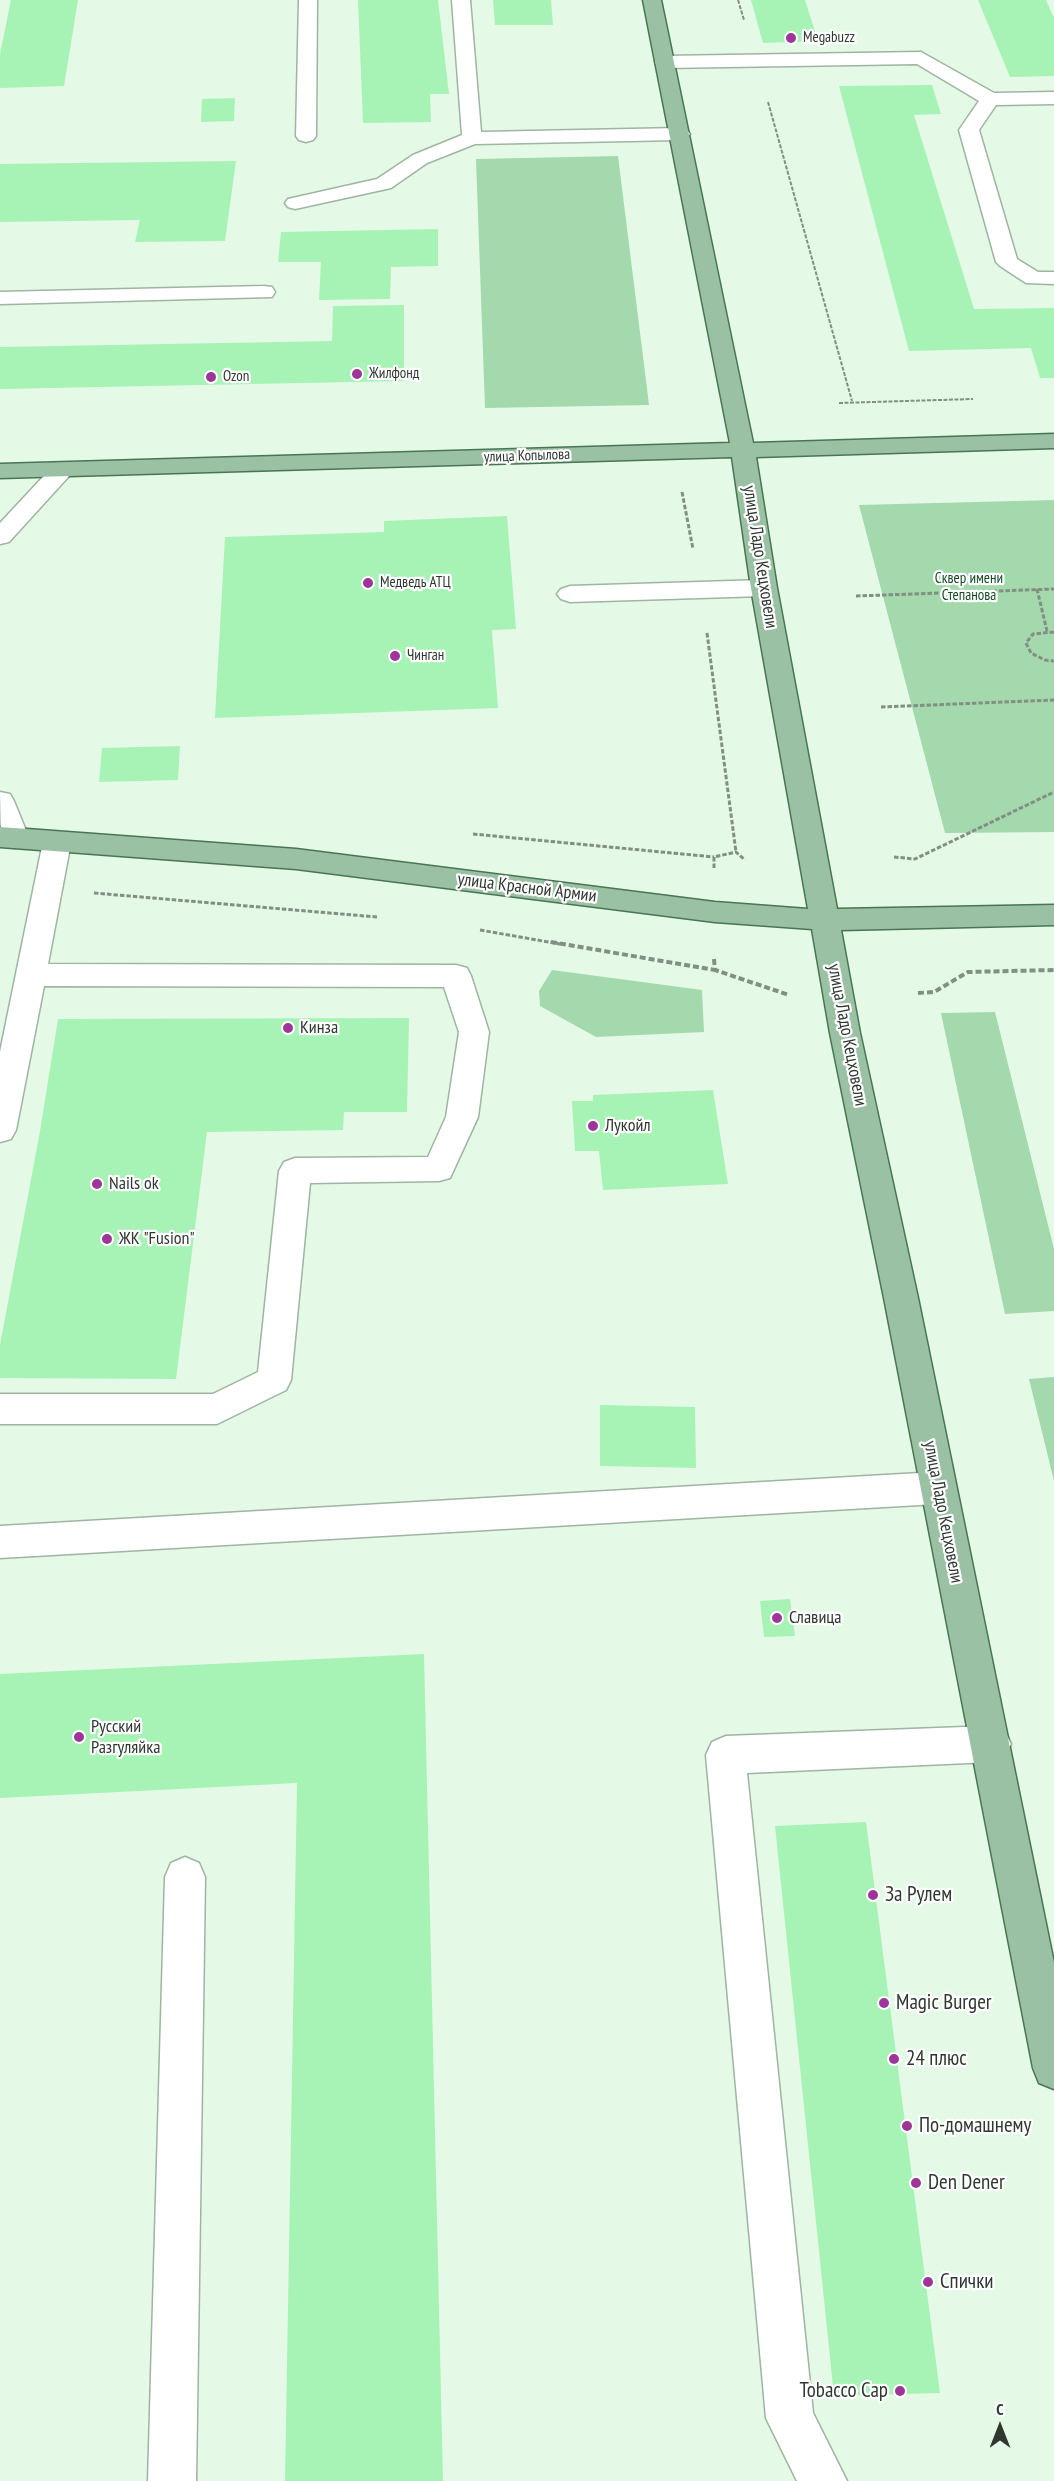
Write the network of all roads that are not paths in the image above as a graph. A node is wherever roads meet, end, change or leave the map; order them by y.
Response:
1 (309, 0) edge
2 (461, 0) edge
3 (652, 0) edge
4 (664, 62) junction
5 (1054, 98) edge
6 (990, 99) junction
7 (680, 134) junction
8 (306, 136) dead end
9 (472, 138) junction
10 (295, 204) dead end
11 (1054, 278) edge
12 (264, 292) dead end
13 (0, 298) edge
14 (1054, 441) edge
15 (743, 450) junction
16 (62, 470) junction
17 (0, 471) edge
18 (0, 537) edge
19 (764, 588) junction
20 (570, 594) dead end
21 (0, 801) edge
22 (8, 838) edge
23 (57, 842) junction
24 (1054, 915) edge
25 (824, 920) junction
26 (32, 975) junction
27 (0, 1130) edge
28 (0, 1409) edge
29 (938, 1488) junction
30 (0, 1542) edge
31 (991, 1744) junction
32 (185, 1878) dead end
33 (1054, 2068) edge
34 (172, 2481) edge
35 (823, 2481) edge

1 - 8 lane
2 - 9 lane
3 - 4 main road, улица Ладо Кецховели
4 - 6 lane
4 - 7 main road, улица Ладо Кецховели
5 - 6 lane
6 - 11 lane
7 - 9 lane
7 - 15 main road, улица Ладо Кецховели
9 - 10 lane
12 - 13 lane
14 - 15 main road, улица Копылова
15 - 16 main road, улица Копылова
15 - 19 main road, улица Ладо Кецховели
16 - 17 main road, улица Копылова
16 - 18 lane
19 - 20 lane
19 - 25 main road, улица Ладо Кецховели
21 - 22 lane
22 - 23 main road, улица Красной Армии
23 - 25 main road, улица Красной Армии
23 - 26 lane
24 - 25 main road, улица Красной Армии
25 - 29 main road, улица Ладо Кецховели
26 - 27 lane
26 - 28 lane
29 - 30 lane
29 - 31 main road, улица Ладо Кецховели
31 - 33 main road, улица Ладо Кецховели
31 - 35 lane
32 - 34 lane

